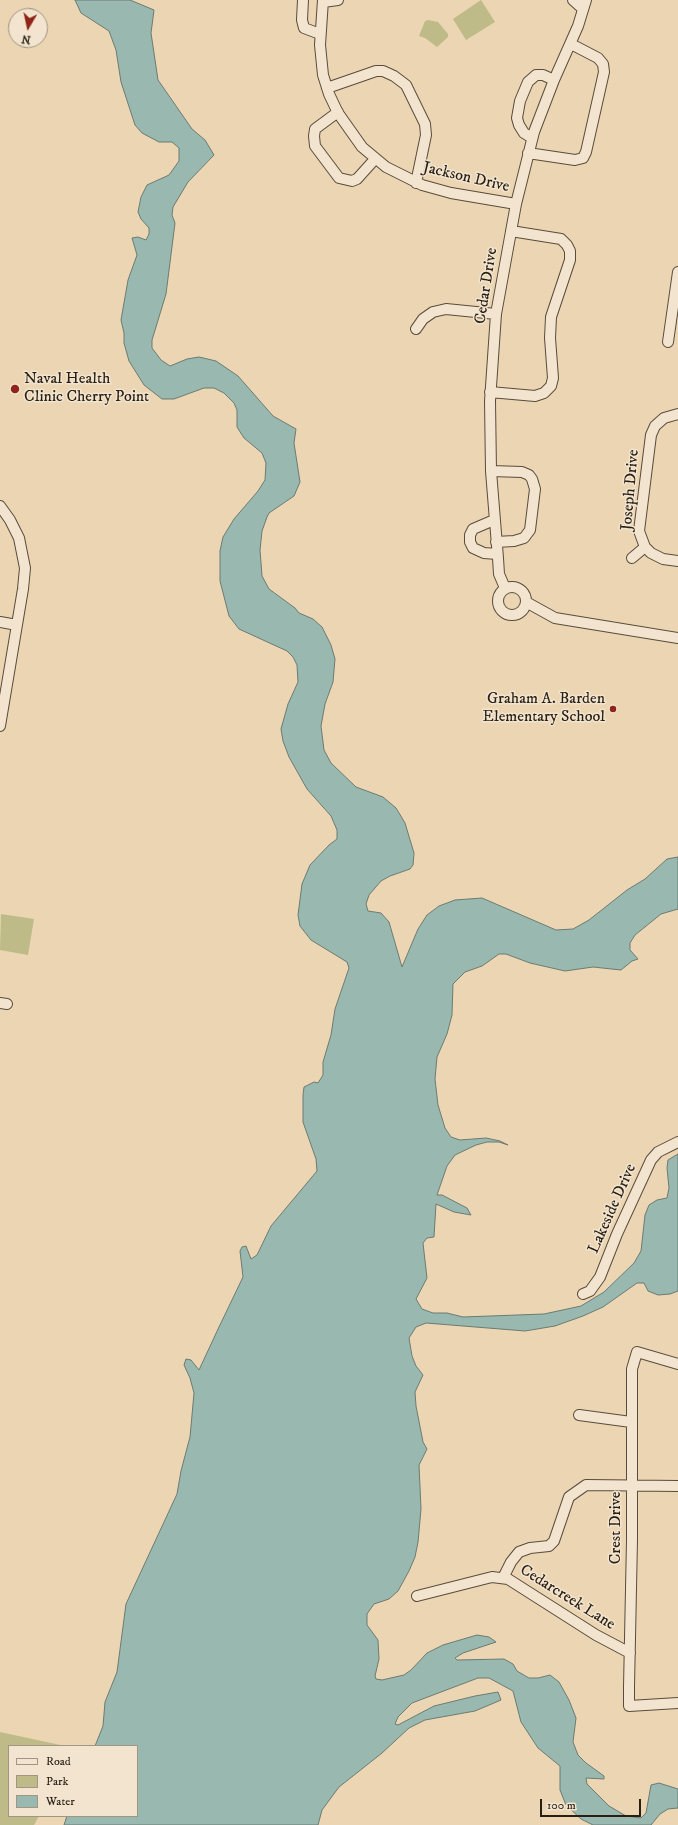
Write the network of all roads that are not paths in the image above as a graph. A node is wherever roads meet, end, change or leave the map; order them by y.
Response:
1 (303, 0) edge
2 (338, 0) edge
3 (573, 0) edge
4 (323, 1) edge
5 (584, 5) edge
6 (320, 34) junction
7 (571, 44) junction
8 (554, 80) junction
9 (327, 88) junction
10 (338, 112) junction
11 (532, 138) junction
12 (528, 153) junction
13 (375, 159) junction
14 (416, 183) junction
15 (516, 204) junction
16 (511, 231) junction
17 (678, 272) edge
18 (496, 314) junction
19 (416, 329) dead end
20 (668, 342) dead end
21 (490, 392) junction
22 (678, 414) edge
23 (491, 471) junction
24 (0, 506) edge
25 (494, 520) junction
26 (496, 542) junction
27 (645, 548) junction
28 (497, 554) junction
29 (632, 558) dead end
30 (678, 561) edge
31 (505, 588) junction
32 (526, 602) junction
33 (0, 622) edge
34 (16, 625) junction
35 (678, 638) edge
36 (0, 726) edge
37 (678, 1142) edge
38 (583, 1294) dead end
39 (678, 1364) edge
40 (579, 1415) dead end
41 (631, 1422) junction
42 (632, 1486) junction
43 (678, 1486) edge
44 (503, 1578) junction
45 (417, 1596) dead end
46 (630, 1653) junction
47 (678, 1703) edge

1 - 6 street
2 - 4 street
3 - 5 street
4 - 6 street, Jackson Drive
5 - 7 street, Cedar Drive
6 - 9 street, Jackson Drive
7 - 8 street, Cedar Drive
7 - 12 street
8 - 11 street, Cedar Drive
8 - 11 street
9 - 10 street, Jackson Drive
9 - 14 street
10 - 13 street, Jackson Drive
10 - 13 street
11 - 12 street, Cedar Drive
12 - 15 street, Cedar Drive
13 - 14 street, Jackson Drive
14 - 15 street, Jackson Drive
15 - 16 street, Cedar Drive
16 - 18 street, Cedar Drive
16 - 21 street
17 - 20 street
18 - 19 street
18 - 21 street, Cedar Drive
21 - 23 street, Cedar Drive
22 - 27 street, Joseph Drive
23 - 25 street, Cedar Drive
23 - 26 street
24 - 34 street
25 - 26 street, Cedar Drive
25 - 28 street
26 - 28 street, Cedar Drive
27 - 29 street
27 - 30 street, Joseph Drive
28 - 31 street, Cedar Drive
31 - 32 street
31 - 32 street
32 - 35 street
33 - 34 street
34 - 36 street
37 - 38 street, Lakeside Drive
39 - 41 street, Crest Drive
40 - 41 street
41 - 42 street, Crest Drive
42 - 43 street
42 - 44 street
42 - 46 street, Crest Drive
44 - 45 street, Cedarcreek Lane
44 - 46 street, Cedarcreek Lane
46 - 47 street, Crest Drive

